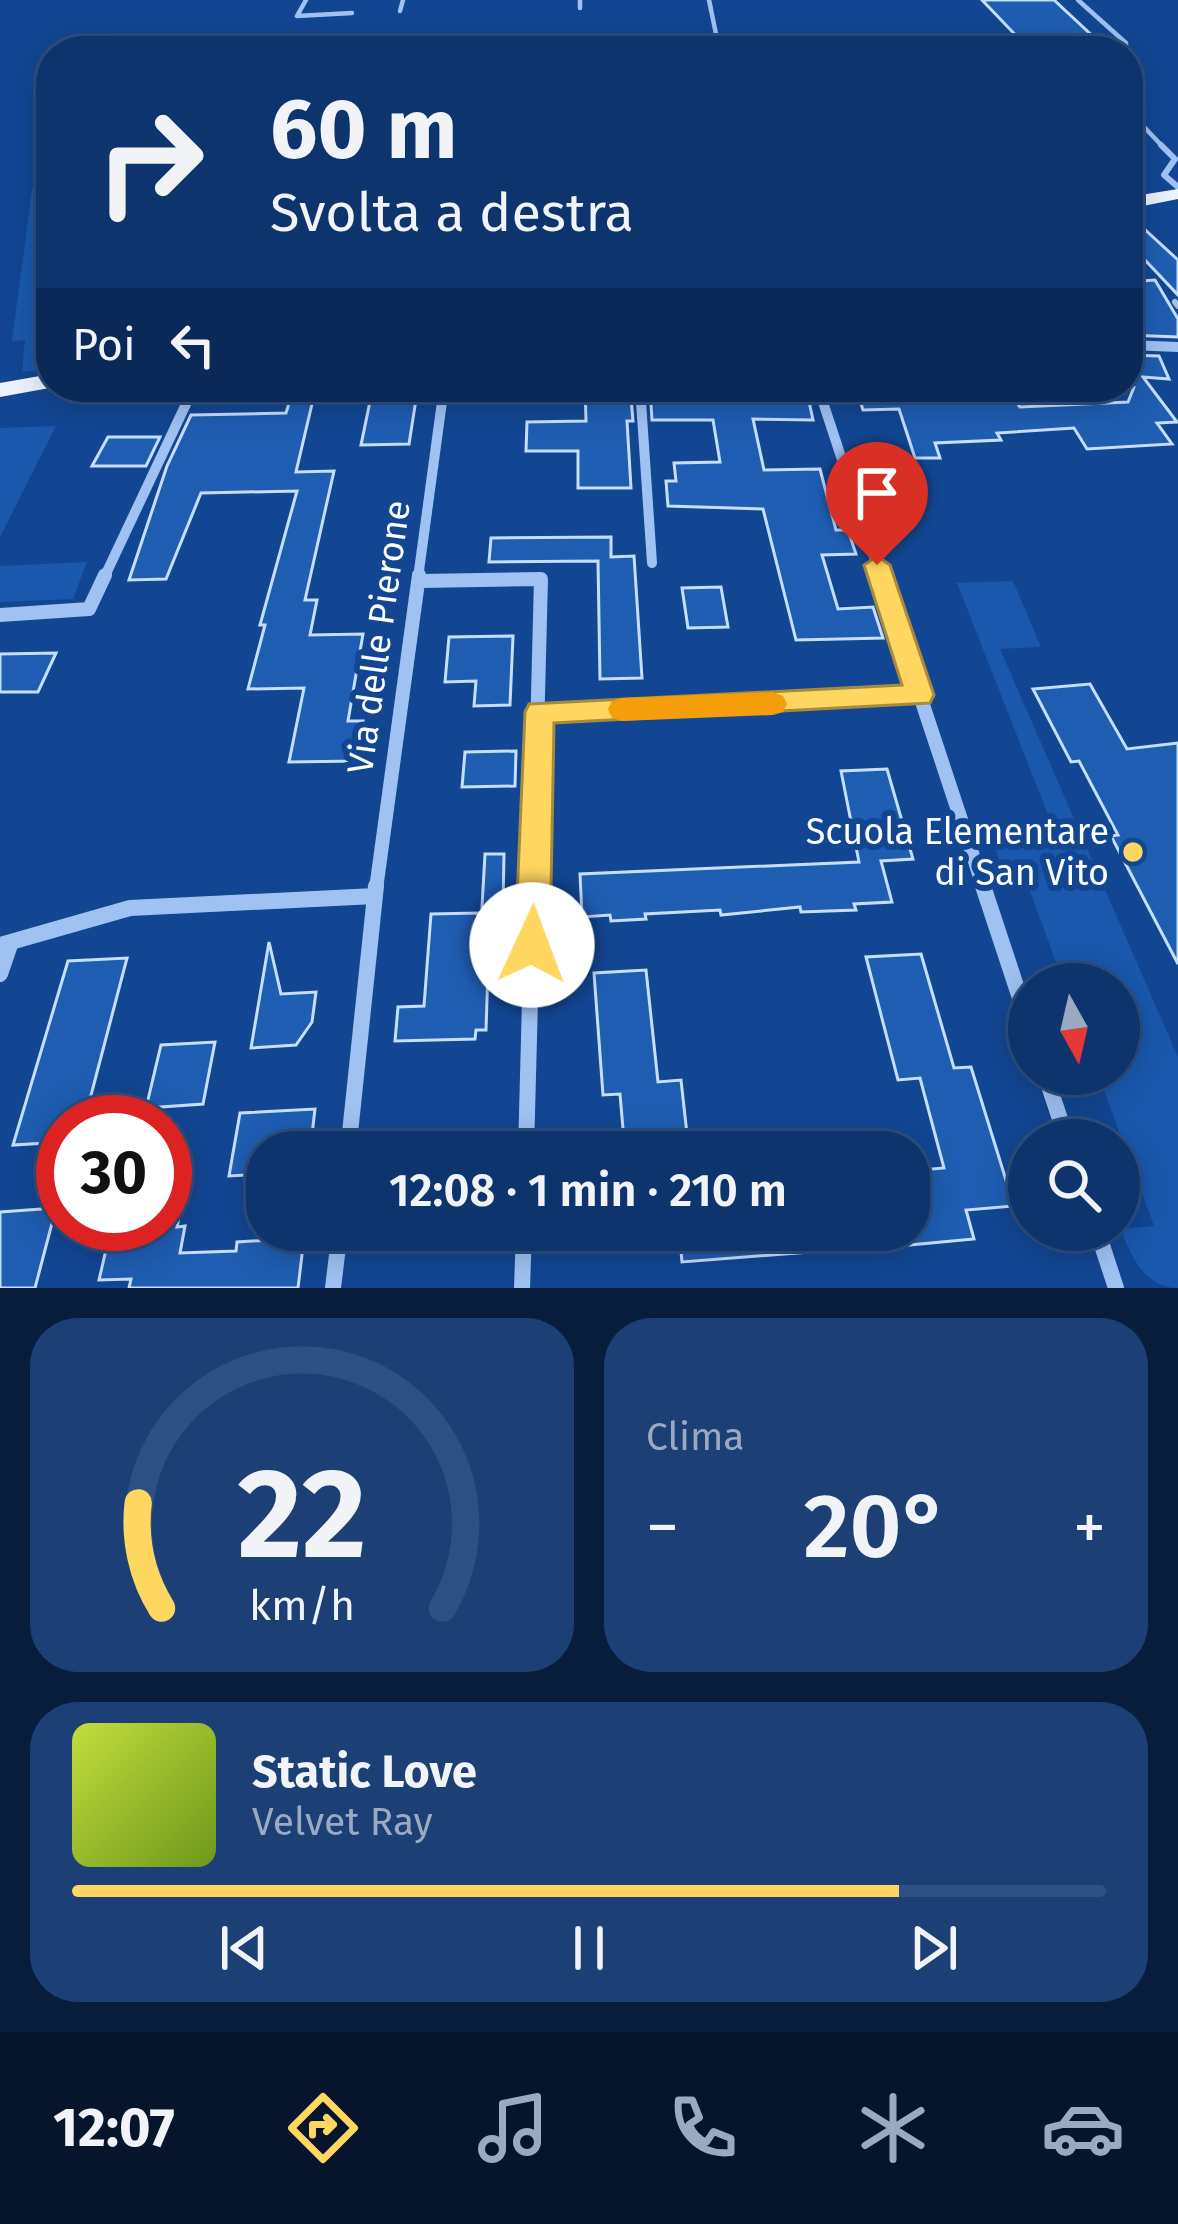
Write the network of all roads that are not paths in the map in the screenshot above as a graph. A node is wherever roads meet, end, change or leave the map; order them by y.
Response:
1 (306, 0) edge
2 (403, 0) edge
3 (709, 0) edge
4 (1078, 0) edge
5 (400, 10) dead end
6 (352, 13) dead end
7 (716, 34) dead end
8 (1118, 36) edge
9 (1143, 125) edge
10 (1177, 160) edge
11 (1178, 191) edge
12 (1143, 199) edge
13 (1143, 345) edge
14 (1178, 347) edge
15 (36, 384) edge
16 (0, 390) edge
17 (187, 402) edge
18 (442, 402) edge
19 (641, 402) edge
20 (823, 402) edge
21 (652, 563) dead end
22 (421, 581) junction
23 (0, 615) edge
24 (920, 695) junction
25 (539, 712) junction
26 (375, 896) junction
27 (6, 944) edge
28 (1009, 963) edge
29 (0, 974) edge
30 (350, 1131) edge
31 (527, 1131) edge
32 (337, 1251) edge
33 (523, 1251) edge
34 (1104, 1251) edge
35 (333, 1288) edge
36 (522, 1288) edge
37 (1116, 1288) edge

1 - 6 lane
2 - 5 lane
3 - 7 lane
4 - 8 lane
9 - 10 lane
10 - 11 lane
11 - 12 main road
13 - 14 street
15 - 16 main road
17 - 23 street
18 - 22 street, Via delle Pierone
19 - 21 street
20 - 24 street
22 - 25 street
22 - 26 street, Via delle Pierone
24 - 25 street
24 - 28 street
25 - 31 street
26 - 27 street
26 - 30 street, Via delle Pierone
27 - 29 street
32 - 35 street
33 - 36 street
34 - 37 street

